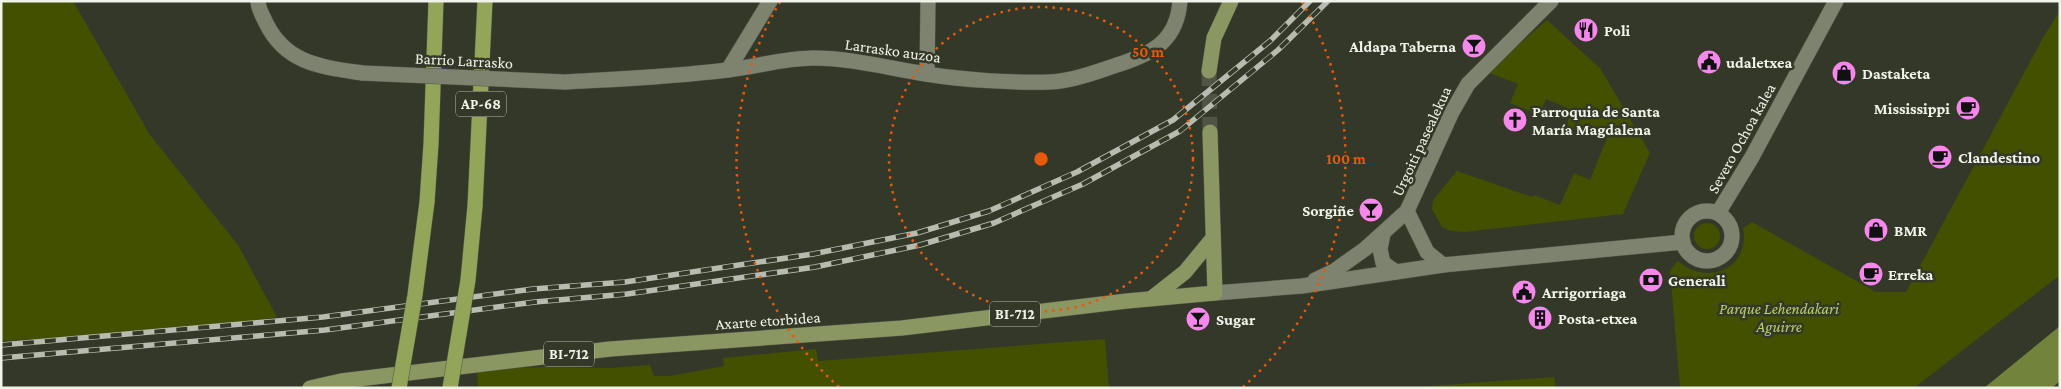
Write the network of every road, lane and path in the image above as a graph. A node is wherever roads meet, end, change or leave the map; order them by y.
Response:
1 (258, 1) edge
2 (436, 1) edge
3 (486, 1) edge
4 (770, 1) edge
5 (928, 1) edge
6 (1180, 1) edge
7 (1231, 1) edge
8 (1551, 1) edge
9 (1836, 1) edge
10 (728, 70) junction
11 (1209, 71) tunnel mouth
12 (927, 74) junction
13 (565, 82) joint
14 (1210, 132) tunnel mouth
15 (1407, 211) junction
16 (1718, 213) junction
17 (1383, 234) junction
18 (1212, 238) junction
19 (1683, 242) junction
20 (1443, 265) junction
21 (1396, 272) junction
22 (1302, 286) junction
23 (1215, 293) junction
24 (1151, 298) junction
25 (318, 386) edge
26 (399, 388) edge
27 (450, 388) edge

1 - 13 street, Barrio Larrasko, bridge
2 - 26 highway, AP-68, bridge
3 - 27 highway, AP-68, bridge
4 - 10 street
5 - 12 street
6 - 12 street, Larrasko auzoa
7 - 11 main road
8 - 15 street, Urgoiti pasealekua
9 - 16 street, Severo Ochoa kalea
10 - 12 street, Larrasko auzoa
10 - 13 street, Larrasko auzoa
14 - 18 main road
15 - 17 street
15 - 20 street
16 - 19 street
16 - 19 street
17 - 21 street
17 - 22 street
18 - 23 main road
18 - 24 main road
19 - 20 street
20 - 21 street
21 - 22 street
22 - 23 street
23 - 24 main road, Axarte etorbidea / BI-712
24 - 25 main road, Axarte etorbidea / BI-712

